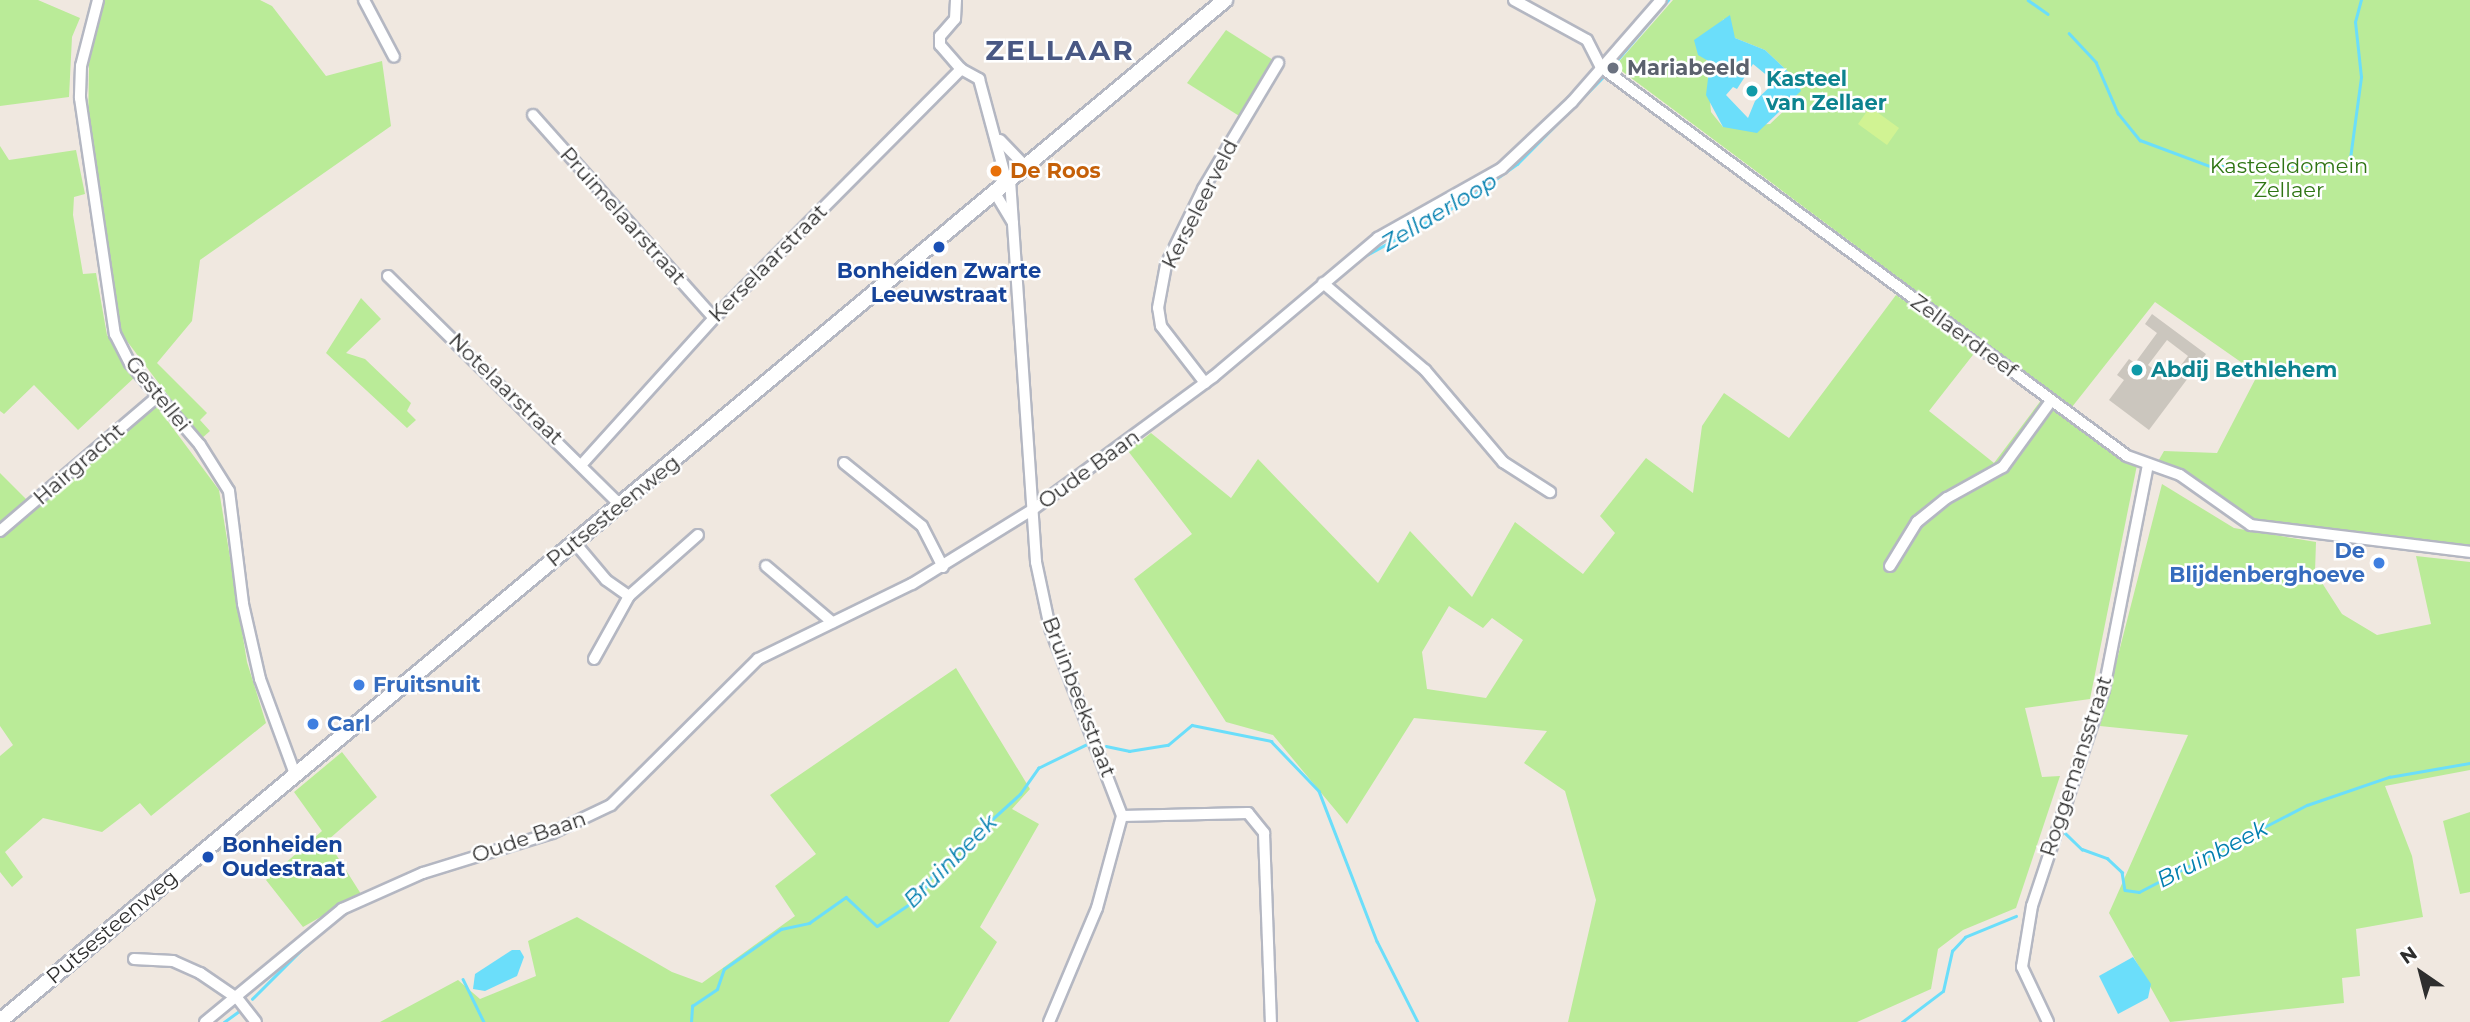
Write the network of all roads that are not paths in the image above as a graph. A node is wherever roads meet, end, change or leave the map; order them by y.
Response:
1 (98, 0) edge
2 (364, 0) edge
3 (956, 0) edge
4 (1225, 0) edge
5 (1514, 0) edge
6 (1661, 0) edge
7 (394, 57) dead end
8 (1278, 63) dead end
9 (1601, 67) junction
10 (961, 69) junction
11 (533, 115) dead end
12 (996, 135) junction
13 (1026, 167) junction
14 (1009, 181) junction
15 (995, 193) junction
16 (1018, 234) junction
17 (388, 276) dead end
18 (1323, 283) junction
19 (714, 318) junction
20 (1205, 383) junction
21 (157, 397) junction
22 (2051, 401) junction
23 (583, 463) junction
24 (844, 463) dead end
25 (2148, 464) junction
26 (1550, 492) dead end
27 (621, 506) junction
28 (1032, 510) junction
29 (0, 531) edge
30 (698, 535) dead end
31 (575, 543) junction
32 (2470, 552) edge
33 (766, 566) dead end
34 (1890, 566) dead end
35 (943, 567) junction
36 (629, 596) junction
37 (832, 622) junction
38 (594, 659) dead end
39 (295, 774) junction
40 (1122, 816) junction
41 (134, 959) dead end
42 (238, 999) junction
43 (0, 1021) edge
44 (205, 1022) edge
45 (256, 1022) edge
46 (1049, 1022) edge
47 (1271, 1022) edge
48 (2048, 1022) edge

1 - 21 street, Gestellei
2 - 7 street
3 - 10 street, Bruinbeekstraat
4 - 13 main road, Putsesteenweg
5 - 9 street, Zellaerdreef
6 - 9 street, Oude Baan
8 - 20 street, Kerseleerveld
9 - 18 street, Oude Baan
9 - 22 street, Zellaerdreef
10 - 12 street, Bruinbeekstraat
10 - 19 street, Kerselaarstraat
11 - 19 street, Pruimelaarstraat
12 - 13 street
12 - 14 street, Bruinbeekstraat
13 - 14 main road, Putsesteenweg
14 - 15 main road, Putsesteenweg
14 - 16 street, Bruinbeekstraat
15 - 16 street
15 - 27 main road, Putsesteenweg
16 - 28 street, Bruinbeekstraat
17 - 23 street, Notelaarstraat
18 - 20 street, Oude Baan
18 - 26 street
19 - 23 street, Kerselaarstraat
20 - 28 street, Oude Baan
21 - 29 street, Hairgracht
21 - 39 street, Gestellei
22 - 25 street, Zellaerdreef
22 - 34 street
23 - 27 street, Notelaarstraat
24 - 35 street
25 - 32 street, Zellaerdreef
25 - 48 street, Roggemansstraat
27 - 31 main road, Putsesteenweg
28 - 35 street, Oude Baan
28 - 40 street, Bruinbeekstraat
30 - 36 street
31 - 36 street
31 - 39 main road, Putsesteenweg
33 - 37 street
35 - 37 street, Oude Baan
36 - 38 street
37 - 42 street, Oude Baan
39 - 43 main road, Putsesteenweg
40 - 46 street
40 - 47 street
41 - 42 street
42 - 44 street, Oude Baan
42 - 45 street

